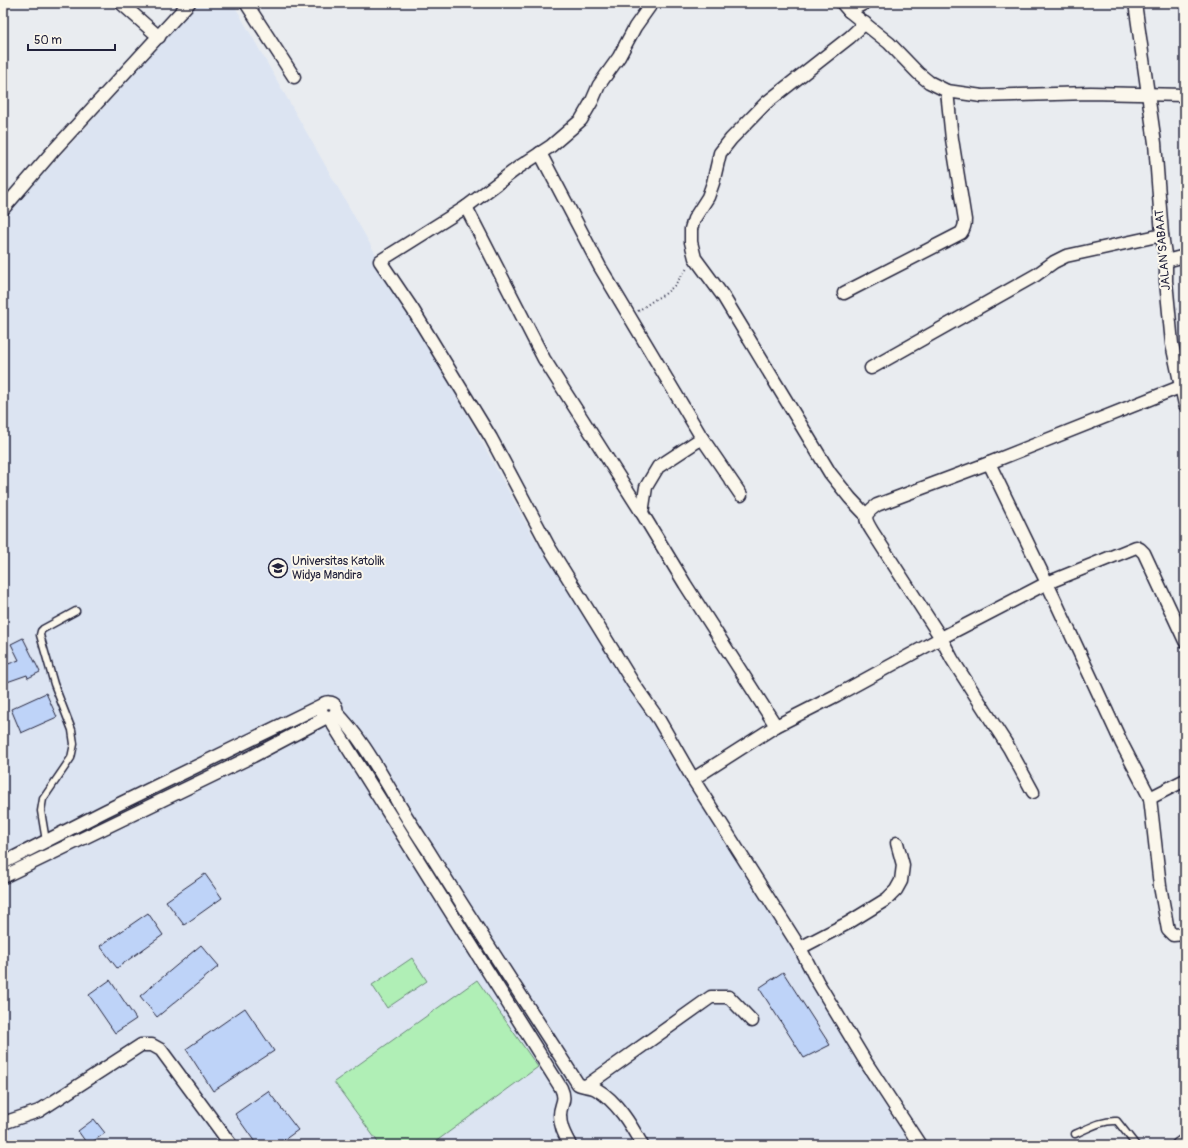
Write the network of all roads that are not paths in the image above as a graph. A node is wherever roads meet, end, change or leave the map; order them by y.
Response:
1 (121, 3) edge
2 (189, 3) edge
3 (246, 3) edge
4 (652, 3) edge
5 (865, 3) edge
6 (1135, 3) edge
7 (846, 7) edge
8 (865, 22) junction
9 (159, 37) junction
10 (294, 77) dead end
11 (947, 91) junction
12 (1149, 94) junction
13 (1185, 96) edge
14 (540, 153) junction
15 (466, 207) junction
16 (3, 209) edge
17 (1162, 235) junction
18 (1185, 256) edge
19 (1166, 261) junction
20 (844, 293) dead end
21 (872, 368) dead end
22 (1183, 385) edge
23 (1185, 405) edge
24 (702, 438) junction
25 (989, 463) junction
26 (741, 495) dead end
27 (642, 513) junction
28 (866, 515) junction
29 (1047, 583) junction
30 (76, 611) dead end
31 (941, 638) junction
32 (1185, 641) edge
33 (331, 716) junction
34 (776, 726) junction
35 (693, 779) junction
36 (1185, 780) edge
37 (1033, 792) dead end
38 (1150, 798) junction
39 (105, 811) junction
40 (110, 824) junction
41 (46, 841) junction
42 (897, 843) dead end
43 (3, 863) edge
44 (3, 877) edge
45 (1185, 934) edge
46 (800, 948) junction
47 (752, 1021) dead end
48 (586, 1086) junction
49 (3, 1123) edge
50 (1076, 1134) dead end
51 (1185, 1140) edge
52 (232, 1145) edge
53 (570, 1145) edge
54 (642, 1145) edge
55 (920, 1145) edge
56 (1136, 1145) edge
57 (1178, 1145) edge

1 - 9 street
2 - 9 street
3 - 10 street
4 - 14 street
5 - 7 street
6 - 12 street, JALAN SABAAT
7 - 8 street
8 - 11 street
8 - 28 street
9 - 16 street
11 - 12 street
11 - 20 street
12 - 13 street
12 - 17 street, JALAN SABAAT
14 - 15 street
14 - 24 street
15 - 27 street
15 - 35 street
17 - 19 street, JALAN SABAAT
17 - 21 street
18 - 19 street
19 - 22 street, JALAN SABAAT
22 - 23 street, JALAN SABAAT
22 - 25 street
24 - 26 street
24 - 27 street
25 - 28 street
25 - 29 street
27 - 34 street
28 - 31 street
29 - 31 street
29 - 32 street
29 - 38 street
30 - 41 lane
31 - 34 street
31 - 37 street
33 - 39 street
33 - 40 street
33 - 48 street
33 - 53 street
34 - 35 street
35 - 46 street
36 - 38 street
38 - 45 street
39 - 40 street
39 - 41 street
40 - 44 street
41 - 43 street
42 - 46 street
46 - 55 street
47 - 48 street
48 - 54 street
49 - 52 street
50 - 56 lane
51 - 57 street

